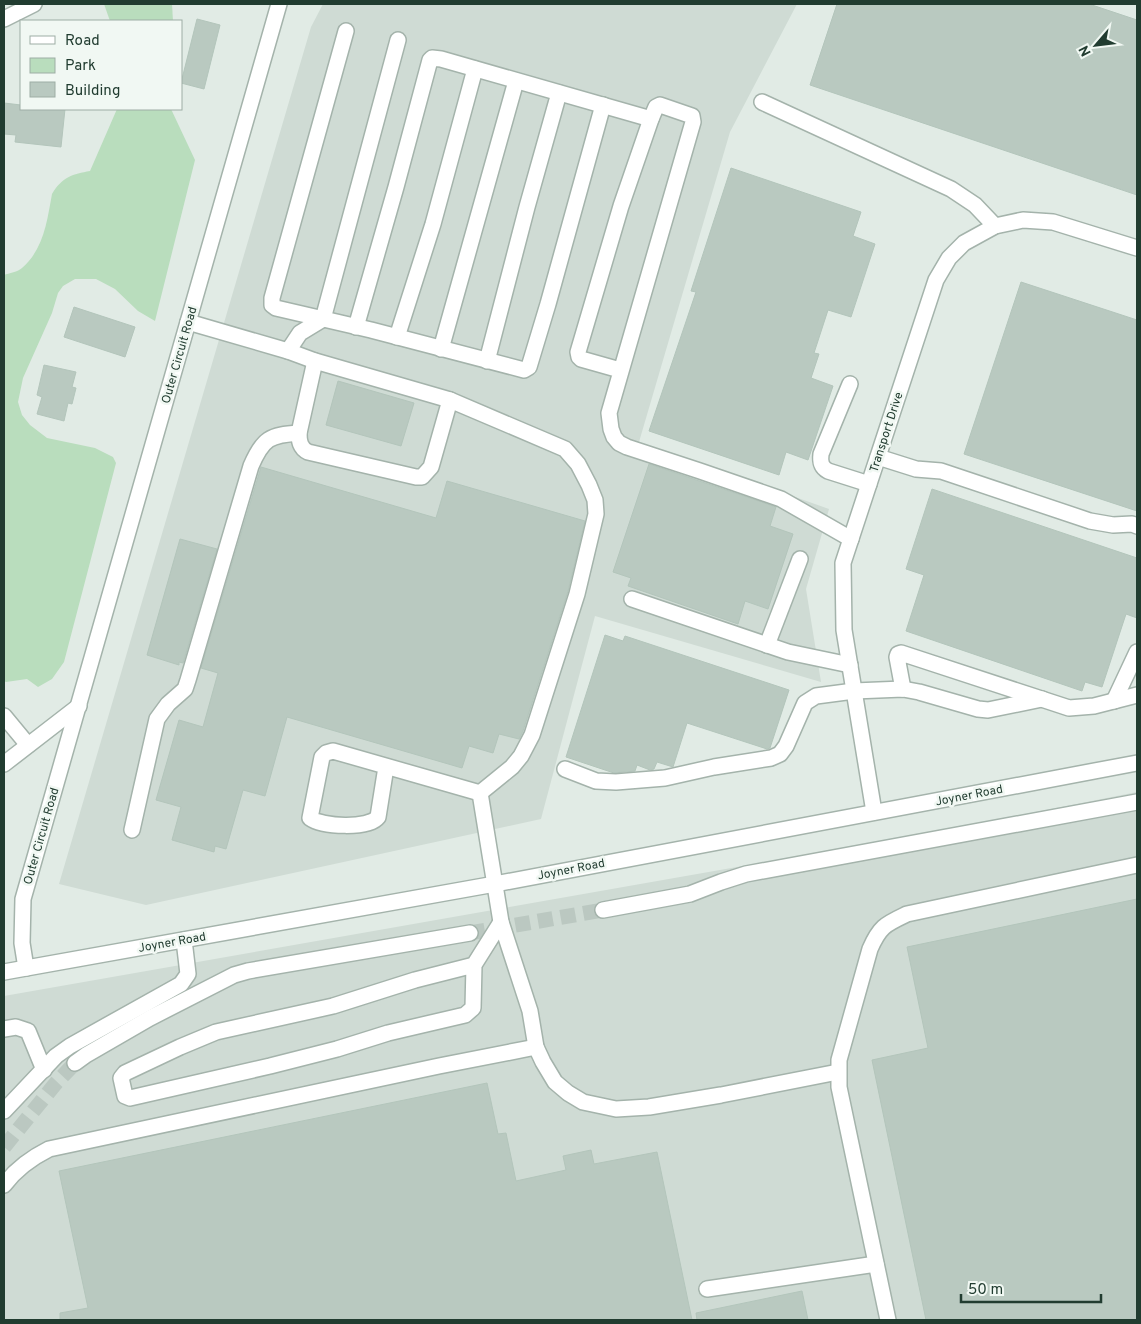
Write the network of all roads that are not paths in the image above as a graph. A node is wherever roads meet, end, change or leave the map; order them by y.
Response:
1 (34, 4) edge
2 (279, 4) edge
3 (4, 19) edge
4 (346, 31) dead end
5 (398, 40) dead end
6 (475, 69) junction
7 (516, 81) junction
8 (559, 93) junction
9 (762, 102) dead end
10 (602, 105) junction
11 (651, 119) junction
12 (995, 226) junction
13 (1137, 248) edge
14 (323, 318) junction
15 (188, 322) junction
16 (356, 327) junction
17 (397, 337) junction
18 (441, 349) junction
19 (288, 351) junction
20 (487, 360) junction
21 (314, 362) junction
22 (620, 370) junction
23 (850, 384) dead end
24 (450, 400) junction
25 (299, 433) junction
26 (878, 457) junction
27 (869, 484) junction
28 (1137, 526) edge
29 (851, 539) junction
30 (800, 559) dead end
31 (632, 599) dead end
32 (767, 645) junction
33 (1137, 652) edge
34 (850, 664) junction
35 (903, 689) junction
36 (854, 691) junction
37 (1137, 695) edge
38 (1042, 699) junction
39 (1114, 701) junction
40 (79, 706) junction
41 (4, 716) edge
42 (28, 745) junction
43 (1137, 763) edge
44 (4, 764) edge
45 (386, 767) junction
46 (565, 769) dead end
47 (480, 794) junction
48 (1137, 802) edge
49 (874, 812) junction
50 (132, 830) dead end
51 (1137, 865) edge
52 (495, 884) junction
53 (603, 910) tunnel mouth
54 (501, 922) junction
55 (470, 933) tunnel mouth
56 (184, 940) junction
57 (474, 964) junction
58 (26, 968) junction
59 (4, 972) edge
60 (4, 1028) edge
61 (536, 1047) junction
62 (75, 1063) tunnel mouth
63 (44, 1070) junction
64 (838, 1072) junction
65 (4, 1111) edge
66 (4, 1185) edge
67 (876, 1264) junction
68 (707, 1289) dead end
69 (888, 1320) edge

1 - 3 street
2 - 15 street, Outer Circuit Road
4 - 14 street
5 - 14 street
6 - 7 street
6 - 16 street
6 - 17 street
7 - 8 street
7 - 18 street
8 - 10 street
8 - 20 street
9 - 12 street
10 - 11 street
10 - 20 street
11 - 22 street
11 - 22 street
12 - 13 street, Transport Drive
12 - 26 street, Transport Drive
14 - 16 street
14 - 19 street
15 - 19 street
15 - 40 street, Outer Circuit Road
16 - 17 street
17 - 18 street
18 - 20 street
19 - 21 street
21 - 24 street
21 - 25 street
22 - 29 street
23 - 27 street
24 - 25 street
24 - 47 street
25 - 50 street
26 - 27 street, Transport Drive
26 - 28 street
27 - 29 street, Transport Drive
29 - 34 street, Transport Drive
30 - 32 street
31 - 32 street
32 - 34 street
33 - 39 street
34 - 36 street, Transport Drive
35 - 36 street
35 - 38 street
35 - 38 street
36 - 46 street
36 - 49 street, Transport Drive
37 - 39 street
38 - 39 street
40 - 42 street
40 - 58 street, Outer Circuit Road
41 - 42 street
42 - 44 street
43 - 49 street, Joyner Road
45 - 45 street
45 - 47 street
47 - 52 street
48 - 53 street
49 - 52 street, Joyner Road
51 - 64 street
52 - 54 street
52 - 56 street, Joyner Road
54 - 57 street
54 - 61 street
55 - 62 street
56 - 58 street, Joyner Road
56 - 63 street
57 - 57 street
58 - 59 street, Joyner Road
60 - 63 street
61 - 64 street
61 - 66 street
63 - 65 street
64 - 67 street
67 - 68 street
67 - 69 street

